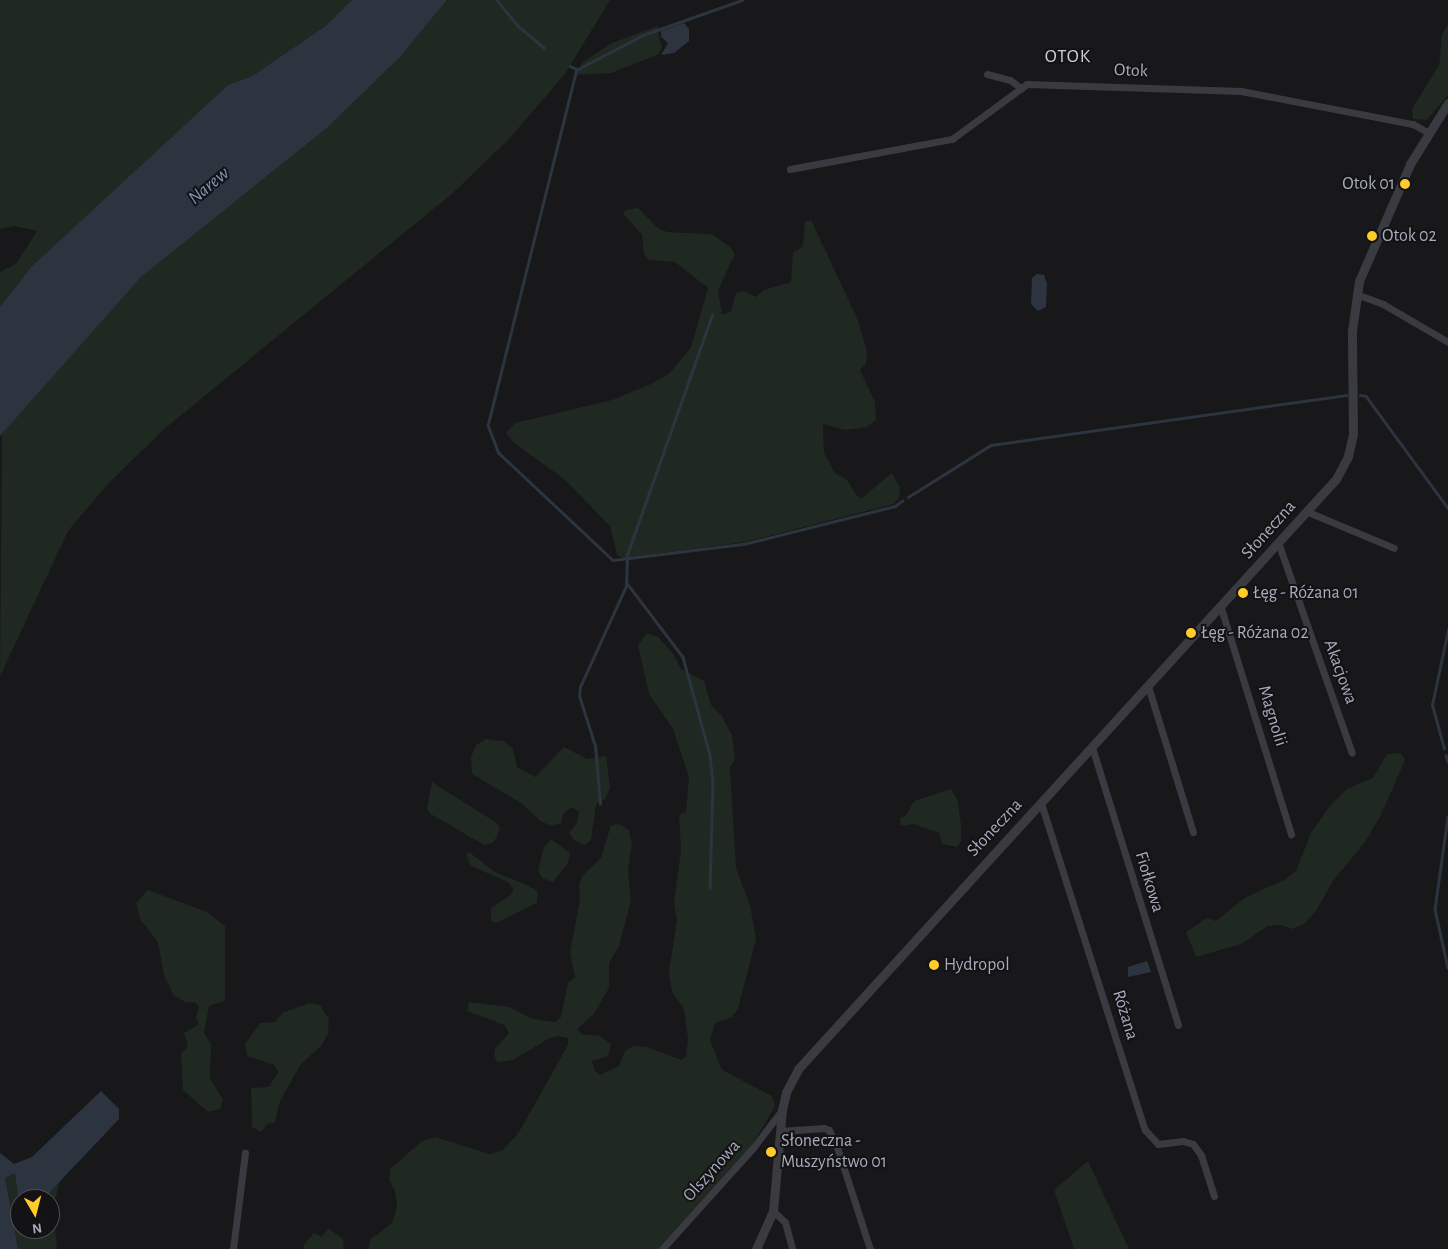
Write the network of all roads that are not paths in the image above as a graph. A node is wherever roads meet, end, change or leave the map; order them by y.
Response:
1 (987, 74) dead end
2 (1021, 88) junction
3 (1448, 103) edge
4 (1427, 132) junction
5 (790, 169) dead end
6 (1356, 294) junction
7 (1448, 342) edge
8 (1308, 512) junction
9 (1279, 545) junction
10 (1394, 548) dead end
11 (1221, 608) junction
12 (1148, 686) junction
13 (1092, 747) junction
14 (1352, 753) dead end
15 (1041, 803) junction
16 (1193, 832) dead end
17 (1291, 834) dead end
18 (1178, 1025) dead end
19 (782, 1110) junction
20 (780, 1131) junction
21 (246, 1153) dead end
22 (1214, 1196) dead end
23 (772, 1211) junction
24 (233, 1249) edge
25 (662, 1249) edge
26 (756, 1249) edge
27 (792, 1249) edge
28 (870, 1249) edge

1 - 2 street
2 - 4 street, Otok
2 - 5 street, Otok
3 - 4 street, Słoneczna
4 - 6 street, Słoneczna
6 - 7 street
6 - 8 street, Słoneczna
8 - 9 street, Słoneczna
8 - 10 street
9 - 11 street, Słoneczna
9 - 14 street, Akacjowa
11 - 12 street, Słoneczna
11 - 17 street, Magnolii
12 - 13 street, Słoneczna
12 - 16 street
13 - 15 street, Słoneczna
13 - 18 street, Fiołkowa
15 - 19 street, Słoneczna
15 - 22 street, Różana
19 - 20 street, Słoneczna
19 - 25 street, Olszynowa
20 - 23 street, Słoneczna
20 - 28 street
21 - 24 street
23 - 26 street, Słoneczna
23 - 27 street

